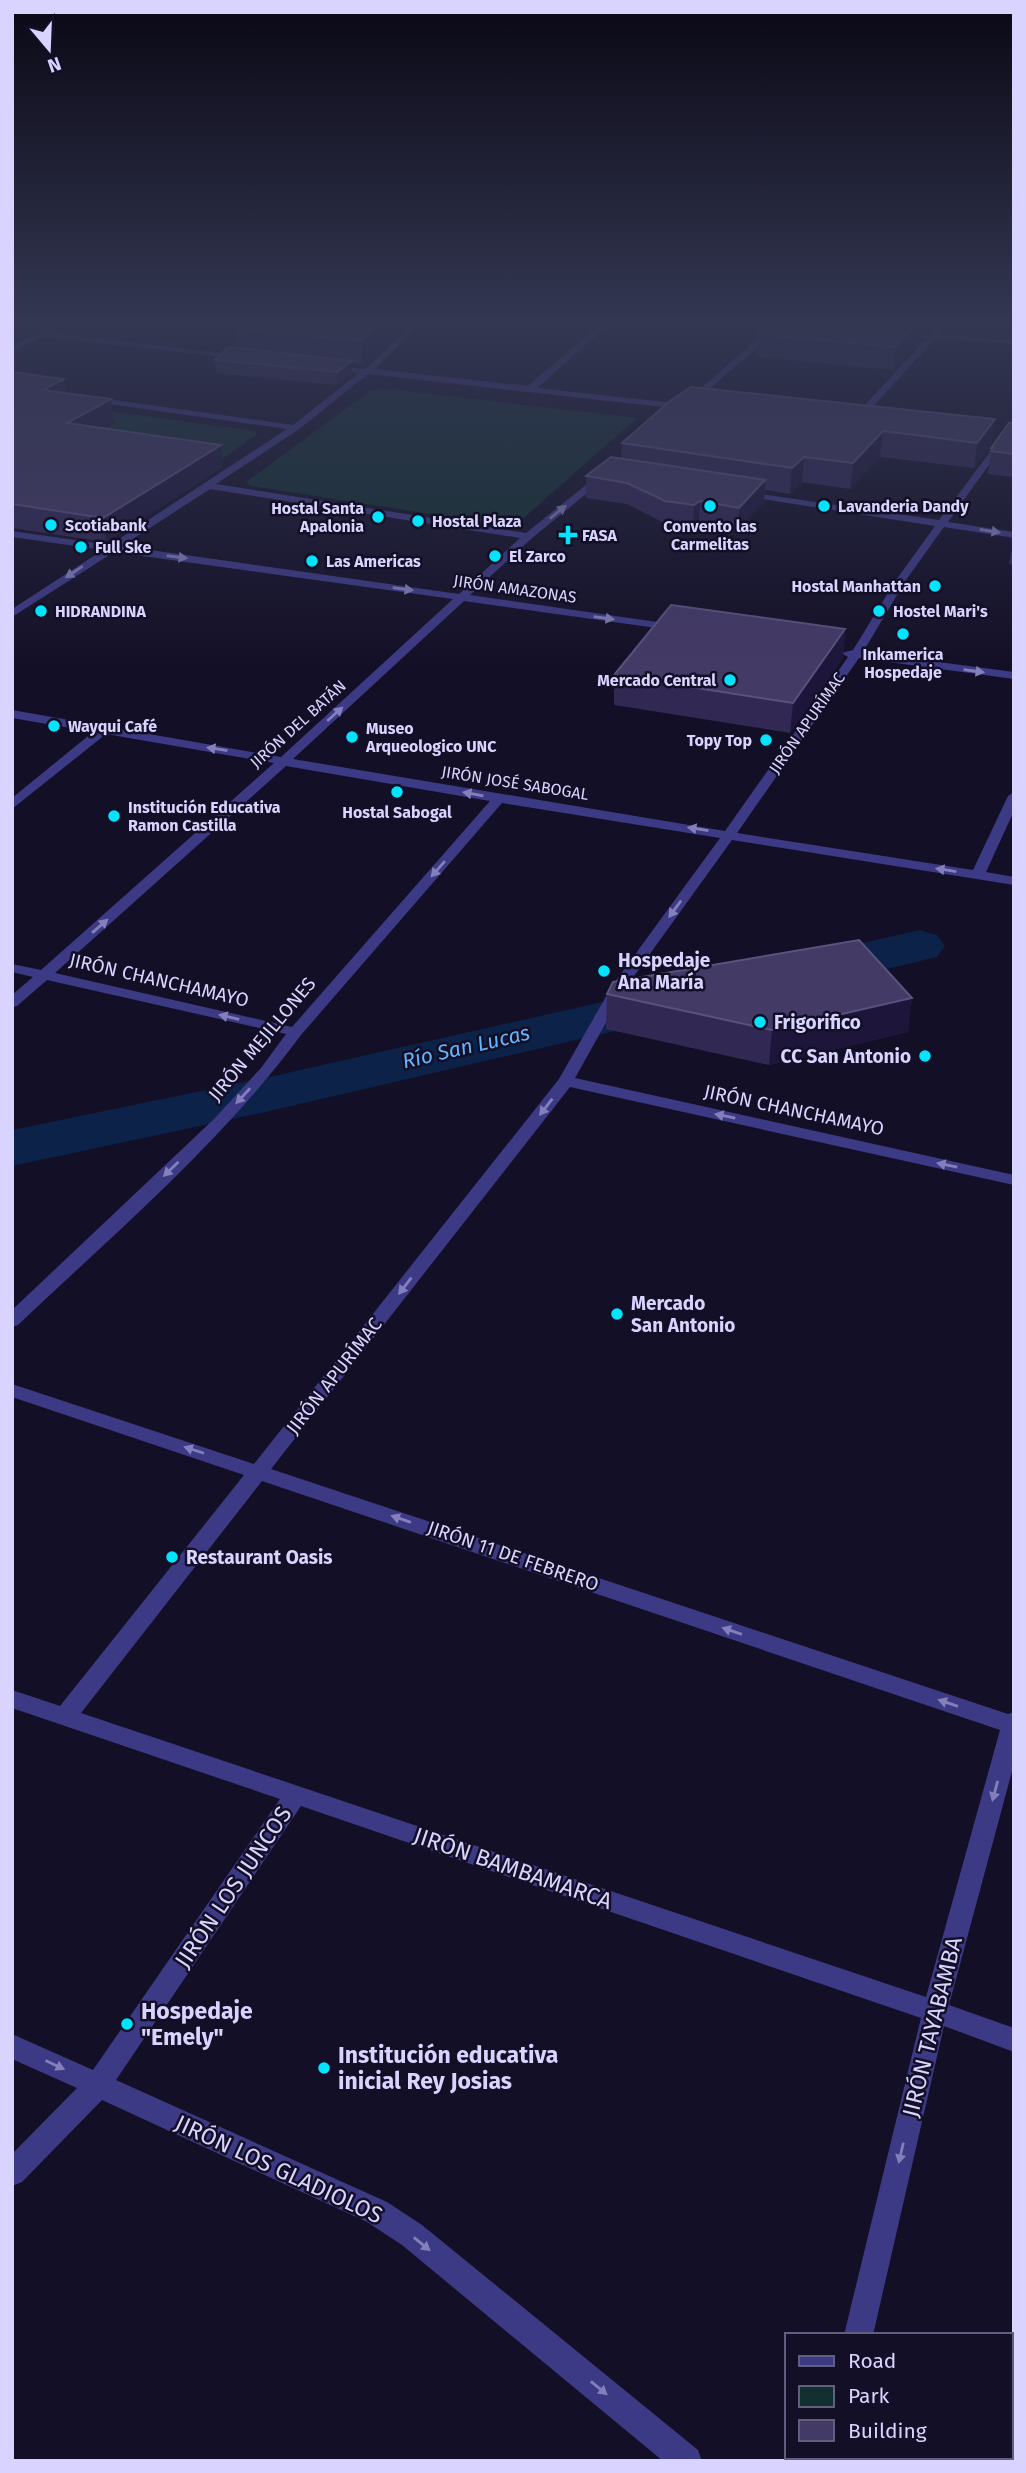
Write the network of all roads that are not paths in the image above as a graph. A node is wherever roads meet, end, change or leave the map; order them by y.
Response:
1 (283, 436) edge
2 (1005, 436) edge
3 (988, 439) edge
4 (1002, 440) junction
5 (1014, 441) edge
6 (621, 474) edge
7 (210, 486) junction
8 (731, 491) edge
9 (943, 523) junction
10 (12, 534) edge
11 (1014, 535) edge
12 (527, 536) junction
13 (110, 548) junction
14 (463, 597) junction
15 (12, 614) edge
16 (693, 631) edge
17 (829, 650) edge
18 (856, 654) junction
19 (1014, 677) edge
20 (12, 715) edge
21 (103, 730) junction
22 (285, 760) junction
23 (1014, 796) edge
24 (499, 799) junction
25 (12, 805) edge
26 (730, 834) junction
27 (978, 875) junction
28 (1014, 881) edge
29 (12, 968) edge
30 (43, 976) junction
31 (12, 1003) edge
32 (296, 1032) junction
33 (566, 1081) junction
34 (1014, 1180) edge
35 (12, 1321) edge
36 (12, 1390) edge
37 (259, 1471) junction
38 (12, 1699) edge
39 (65, 1717) junction
40 (1013, 1723) edge
41 (296, 1795) junction
42 (935, 2011) junction
43 (1014, 2040) edge
44 (12, 2046) edge
45 (98, 2085) junction
46 (12, 2174) edge
47 (858, 2333) edge
48 (687, 2461) edge

1 - 7 street
2 - 4 street, JIRÓN APURÍMAC
3 - 4 street
4 - 5 street
4 - 9 street, JIRÓN APURÍMAC
12 -> 6 street, JIRÓN DEL BATÁN
7 - 12 street
7 - 13 street
8 - 9 street
9 -> 11 street
9 - 18 street, JIRÓN APURÍMAC
10 - 13 street, JIRÓN AMAZONAS
12 - 14 street, JIRÓN DEL BATÁN
13 -> 14 street, JIRÓN AMAZONAS
13 -> 15 street
14 -> 16 street, JIRÓN AMAZONAS
22 -> 14 street, JIRÓN DEL BATÁN
17 - 18 street
18 -> 19 street
18 - 26 street, JIRÓN APURÍMAC
20 - 21 street, JIRÓN JOSÉ SABOGAL
22 -> 21 street, JIRÓN JOSÉ SABOGAL
21 - 25 street
24 -> 22 street, JIRÓN JOSÉ SABOGAL
30 -> 22 street, JIRÓN DEL BATÁN
23 - 27 street
26 -> 24 street, JIRÓN JOSÉ SABOGAL
24 -> 32 street, JIRÓN MEJILLONES
27 -> 26 street, JIRÓN JOSÉ SABOGAL
26 -> 33 street, JIRÓN APURÍMAC
27 - 28 street, JIRÓN JOSÉ SABOGAL
29 - 30 street, JIRÓN CHANCHAMAYO
30 - 31 street, JIRÓN DEL BATÁN
32 -> 30 street, JIRÓN CHANCHAMAYO
32 -> 35 street, JIRÓN MEJILLONES
34 -> 33 street, JIRÓN CHANCHAMAYO
33 -> 37 street, JIRÓN APURÍMAC
37 -> 36 street, JIRÓN 11 DE FEBRERO
37 - 39 street, JIRÓN APURÍMAC
40 -> 37 street, JIRÓN 11 DE FEBRERO
38 - 39 street, JIRÓN BAMBAMARCA
39 - 41 street, JIRÓN BAMBAMARCA
40 -> 42 street, JIRÓN TAYABAMBA
41 - 42 street, JIRÓN BAMBAMARCA
41 - 45 street, JIRÓN LOS JUNCOS
42 - 43 street, JIRÓN BAMBAMARCA
42 -> 47 street, JIRÓN TAYABAMBA
44 -> 45 street, JIRÓN LOS GLADIOLOS
45 - 46 street, JIRÓN LOS JUNCOS
45 -> 48 street, JIRÓN LOS GLADIOLOS

